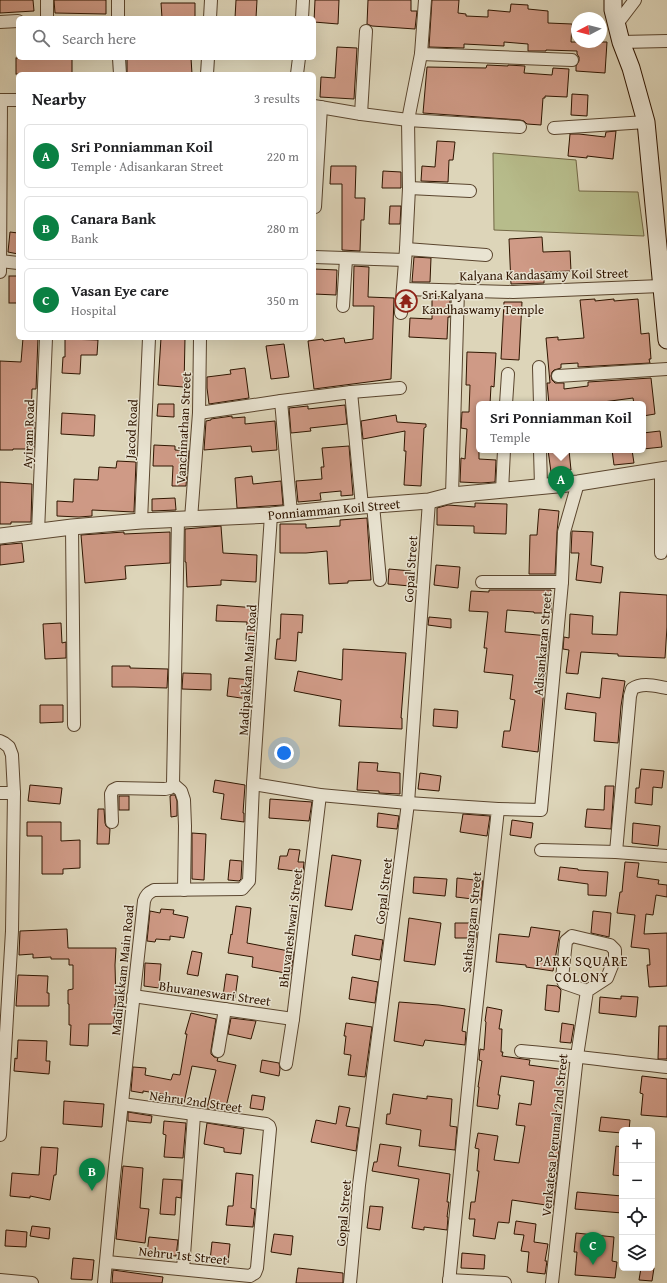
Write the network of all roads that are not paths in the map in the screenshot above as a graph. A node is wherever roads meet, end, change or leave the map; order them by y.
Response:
1 (47, 0) edge
2 (118, 0) edge
3 (211, 0) edge
4 (303, 0) edge
5 (425, 0) edge
6 (613, 0) edge
7 (635, 0) edge
8 (47, 16) edge
9 (118, 16) edge
10 (210, 16) edge
11 (302, 16) edge
12 (16, 21) edge
13 (0, 22) edge
14 (616, 25) junction
15 (366, 31) dead end
16 (667, 41) edge
17 (620, 42) junction
18 (421, 54) junction
19 (119, 60) edge
20 (208, 60) edge
21 (298, 60) edge
22 (572, 60) dead end
23 (120, 72) edge
24 (207, 72) edge
25 (297, 72) edge
26 (1, 100) edge
27 (16, 100) edge
28 (318, 106) edge
29 (361, 114) junction
30 (408, 120) junction
31 (646, 122) junction
32 (520, 127) dead end
33 (554, 128) dead end
34 (316, 173) edge
35 (409, 188) junction
36 (470, 191) dead end
37 (406, 254) junction
38 (486, 255) dead end
39 (316, 257) edge
40 (346, 259) junction
41 (16, 263) edge
42 (0, 265) edge
43 (661, 286) junction
44 (403, 289) junction
45 (458, 290) junction
46 (343, 306) dead end
47 (401, 313) dead end
48 (46, 340) edge
49 (150, 340) edge
50 (200, 340) edge
51 (667, 340) edge
52 (539, 367) dead end
53 (667, 369) edge
54 (508, 374) dead end
55 (558, 376) dead end
56 (400, 388) dead end
57 (351, 392) junction
58 (281, 400) junction
59 (506, 401) edge
60 (540, 401) edge
61 (199, 413) junction
62 (504, 453) edge
63 (540, 453) edge
64 (664, 470) edge
65 (578, 483) junction
66 (541, 486) junction
67 (502, 491) junction
68 (452, 495) junction
69 (429, 501) junction
70 (368, 505) junction
71 (291, 513) junction
72 (271, 515) junction
73 (185, 519) junction
74 (141, 522) junction
75 (72, 527) junction
76 (38, 532) junction
77 (0, 536) edge
78 (662, 553) dead end
79 (380, 580) dead end
80 (482, 582) dead end
81 (562, 582) junction
82 (667, 688) edge
83 (74, 725) dead end
84 (0, 741) edge
85 (174, 784) junction
86 (253, 784) junction
87 (0, 793) edge
88 (14, 793) junction
89 (320, 795) junction
90 (408, 803) junction
91 (498, 809) junction
92 (112, 822) dead end
93 (541, 850) dead end
94 (616, 852) junction
95 (667, 856) edge
96 (184, 890) junction
97 (587, 991) junction
98 (133, 996) junction
99 (225, 1009) junction
100 (293, 1019) junction
101 (218, 1051) dead end
102 (521, 1051) dead end
103 (577, 1056) junction
104 (286, 1064) dead end
105 (667, 1067) edge
106 (122, 1104) junction
107 (194, 1115) junction
108 (0, 1135) edge
109 (107, 1262) junction
110 (183, 1269) junction
111 (255, 1273) joint
112 (0, 1280) edge
113 (449, 1281) edge
114 (32, 1283) edge
115 (104, 1283) edge
116 (350, 1283) edge
117 (505, 1283) edge
118 (552, 1283) edge

1 - 8 street
2 - 9 street
3 - 10 street
4 - 11 street
5 - 18 street
6 - 14 main road
7 - 14 street
12 - 13 street
14 - 17 main road
15 - 29 street
16 - 17 street
17 - 31 main road
18 - 22 street
18 - 30 street
19 - 23 street
20 - 24 street
21 - 25 street
26 - 27 street
26 - 42 street
28 - 29 street
28 - 34 street
29 - 30 street
30 - 32 street
30 - 35 street
31 - 33 street
31 - 43 main road
35 - 36 street
35 - 37 street
37 - 38 street
37 - 40 street
37 - 44 street
39 - 40 street
40 - 46 street
41 - 42 street
43 - 45 street, Kalyana Kandasamy Koil Street
43 - 51 main road
44 - 45 street, Kalyana Kandasamy Koil Street
44 - 47 street
45 - 68 street
48 - 76 street, Ayiram Road
49 - 74 street, Jacod Road
50 - 61 street, Vanchinathan Street
52 - 60 street
53 - 55 street
54 - 59 street
56 - 57 street
57 - 58 street
57 - 70 street
58 - 61 street
58 - 71 street
61 - 73 street, Vanchinathan Street
62 - 67 street
63 - 66 street
64 - 65 street, Ponniamman Koil Street
64 - 78 street
65 - 66 street, Ponniamman Koil Street
65 - 81 street, Adisankaran Street
66 - 67 street, Ponniamman Koil Street
67 - 68 street, Ponniamman Koil Street
68 - 69 street, Ponniamman Koil Street
69 - 70 street, Ponniamman Koil Street
69 - 90 street, Gopal Street
70 - 71 street, Ponniamman Koil Street
70 - 79 street
71 - 72 street, Ponniamman Koil Street
72 - 73 street, Ponniamman Koil Street
72 - 86 street, Madipakkam Main Road
73 - 74 street, Ponniamman Koil Street
73 - 85 street, Vanchinathan Street
74 - 75 street, Ponniamman Koil Street
75 - 76 street, Ponniamman Koil Street
75 - 83 street
76 - 77 street, Ponniamman Koil Street
80 - 81 street
81 - 91 street, Adisankaran Street
82 - 94 street
84 - 88 street
85 - 92 street
85 - 96 street
86 - 89 street
86 - 96 street, Madipakkam Main Road
87 - 88 street
88 - 108 street
89 - 90 street
89 - 100 street, Bhuvaneshwari Street
90 - 91 street
90 - 116 street, Gopal Street
91 - 113 street, Sathsangam Street
93 - 94 street
94 - 95 street
96 - 98 street, Madipakkam Main Road
97 - 97 street
97 - 103 street, Venkatesa Perumal 2nd Street
98 - 99 street, Bhuvaneswari Street
98 - 106 street, Madipakkam Main Road
99 - 100 street, Bhuvaneswari Street
99 - 101 street
100 - 104 street, Bhuvaneshwari Street
102 - 103 street
103 - 105 street
103 - 118 street, Venkatesa Perumal 2nd Street
106 - 107 street, Nehru 2nd Street
106 - 109 street, Madipakkam Main Road
107 - 110 street
107 - 111 street, Nehru 2nd Street
109 - 110 street, Nehru 1st Street
109 - 115 street, Madipakkam Main Road
110 - 111 street, Nehru 1st Street
112 - 114 street
113 - 117 street

